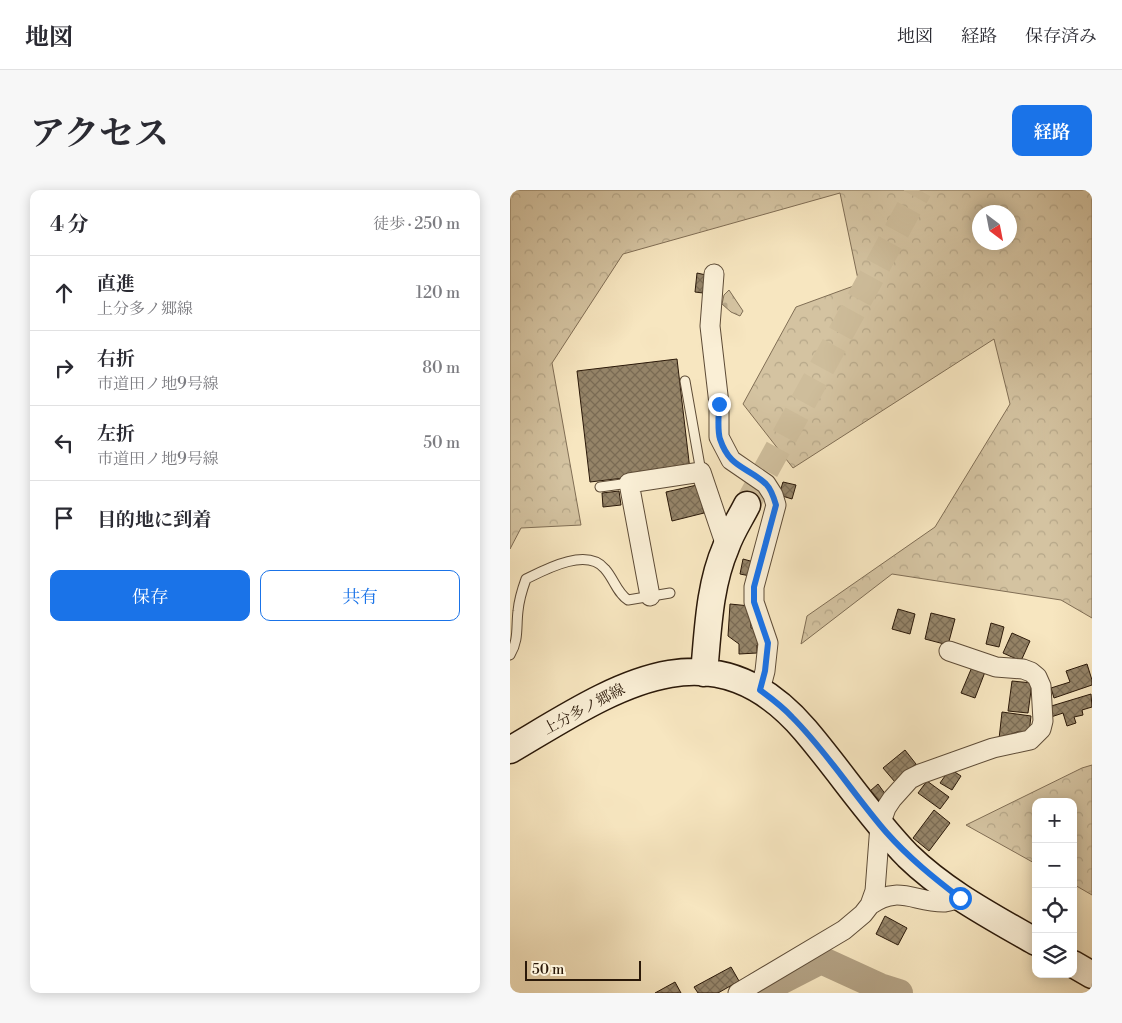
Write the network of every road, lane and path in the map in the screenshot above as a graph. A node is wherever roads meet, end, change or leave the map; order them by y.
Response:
1 (714, 274) dead end
2 (685, 381) dead end
3 (701, 472) junction
4 (629, 483) junction
5 (600, 487) dead end
6 (747, 505) tunnel mouth
7 (726, 546) junction
8 (670, 593) dead end
9 (650, 596) junction
10 (949, 651) dead end
11 (510, 654) edge
12 (704, 673) junction
13 (760, 690) junction
14 (510, 750) edge
15 (880, 825) junction
16 (960, 898) junction
17 (870, 905) junction
18 (1032, 940) edge
19 (1077, 966) edge
20 (1092, 975) edge
21 (738, 993) edge

1 - 13 street
2 - 3 lane
3 - 4 street
3 - 7 street
4 - 5 lane
4 - 9 street
6 - 7 main road
7 - 12 main road
8 - 9 lane
9 - 11 lane
10 - 15 street
12 - 13 main road, 上分多ノ郷線
12 - 14 main road, 上分多ノ郷線
13 - 15 main road, 上分多ノ郷線
15 - 16 main road, 上分多ノ郷線
15 - 17 street
16 - 17 street
16 - 18 main road, 上分多ノ郷線
17 - 21 street
19 - 20 main road

